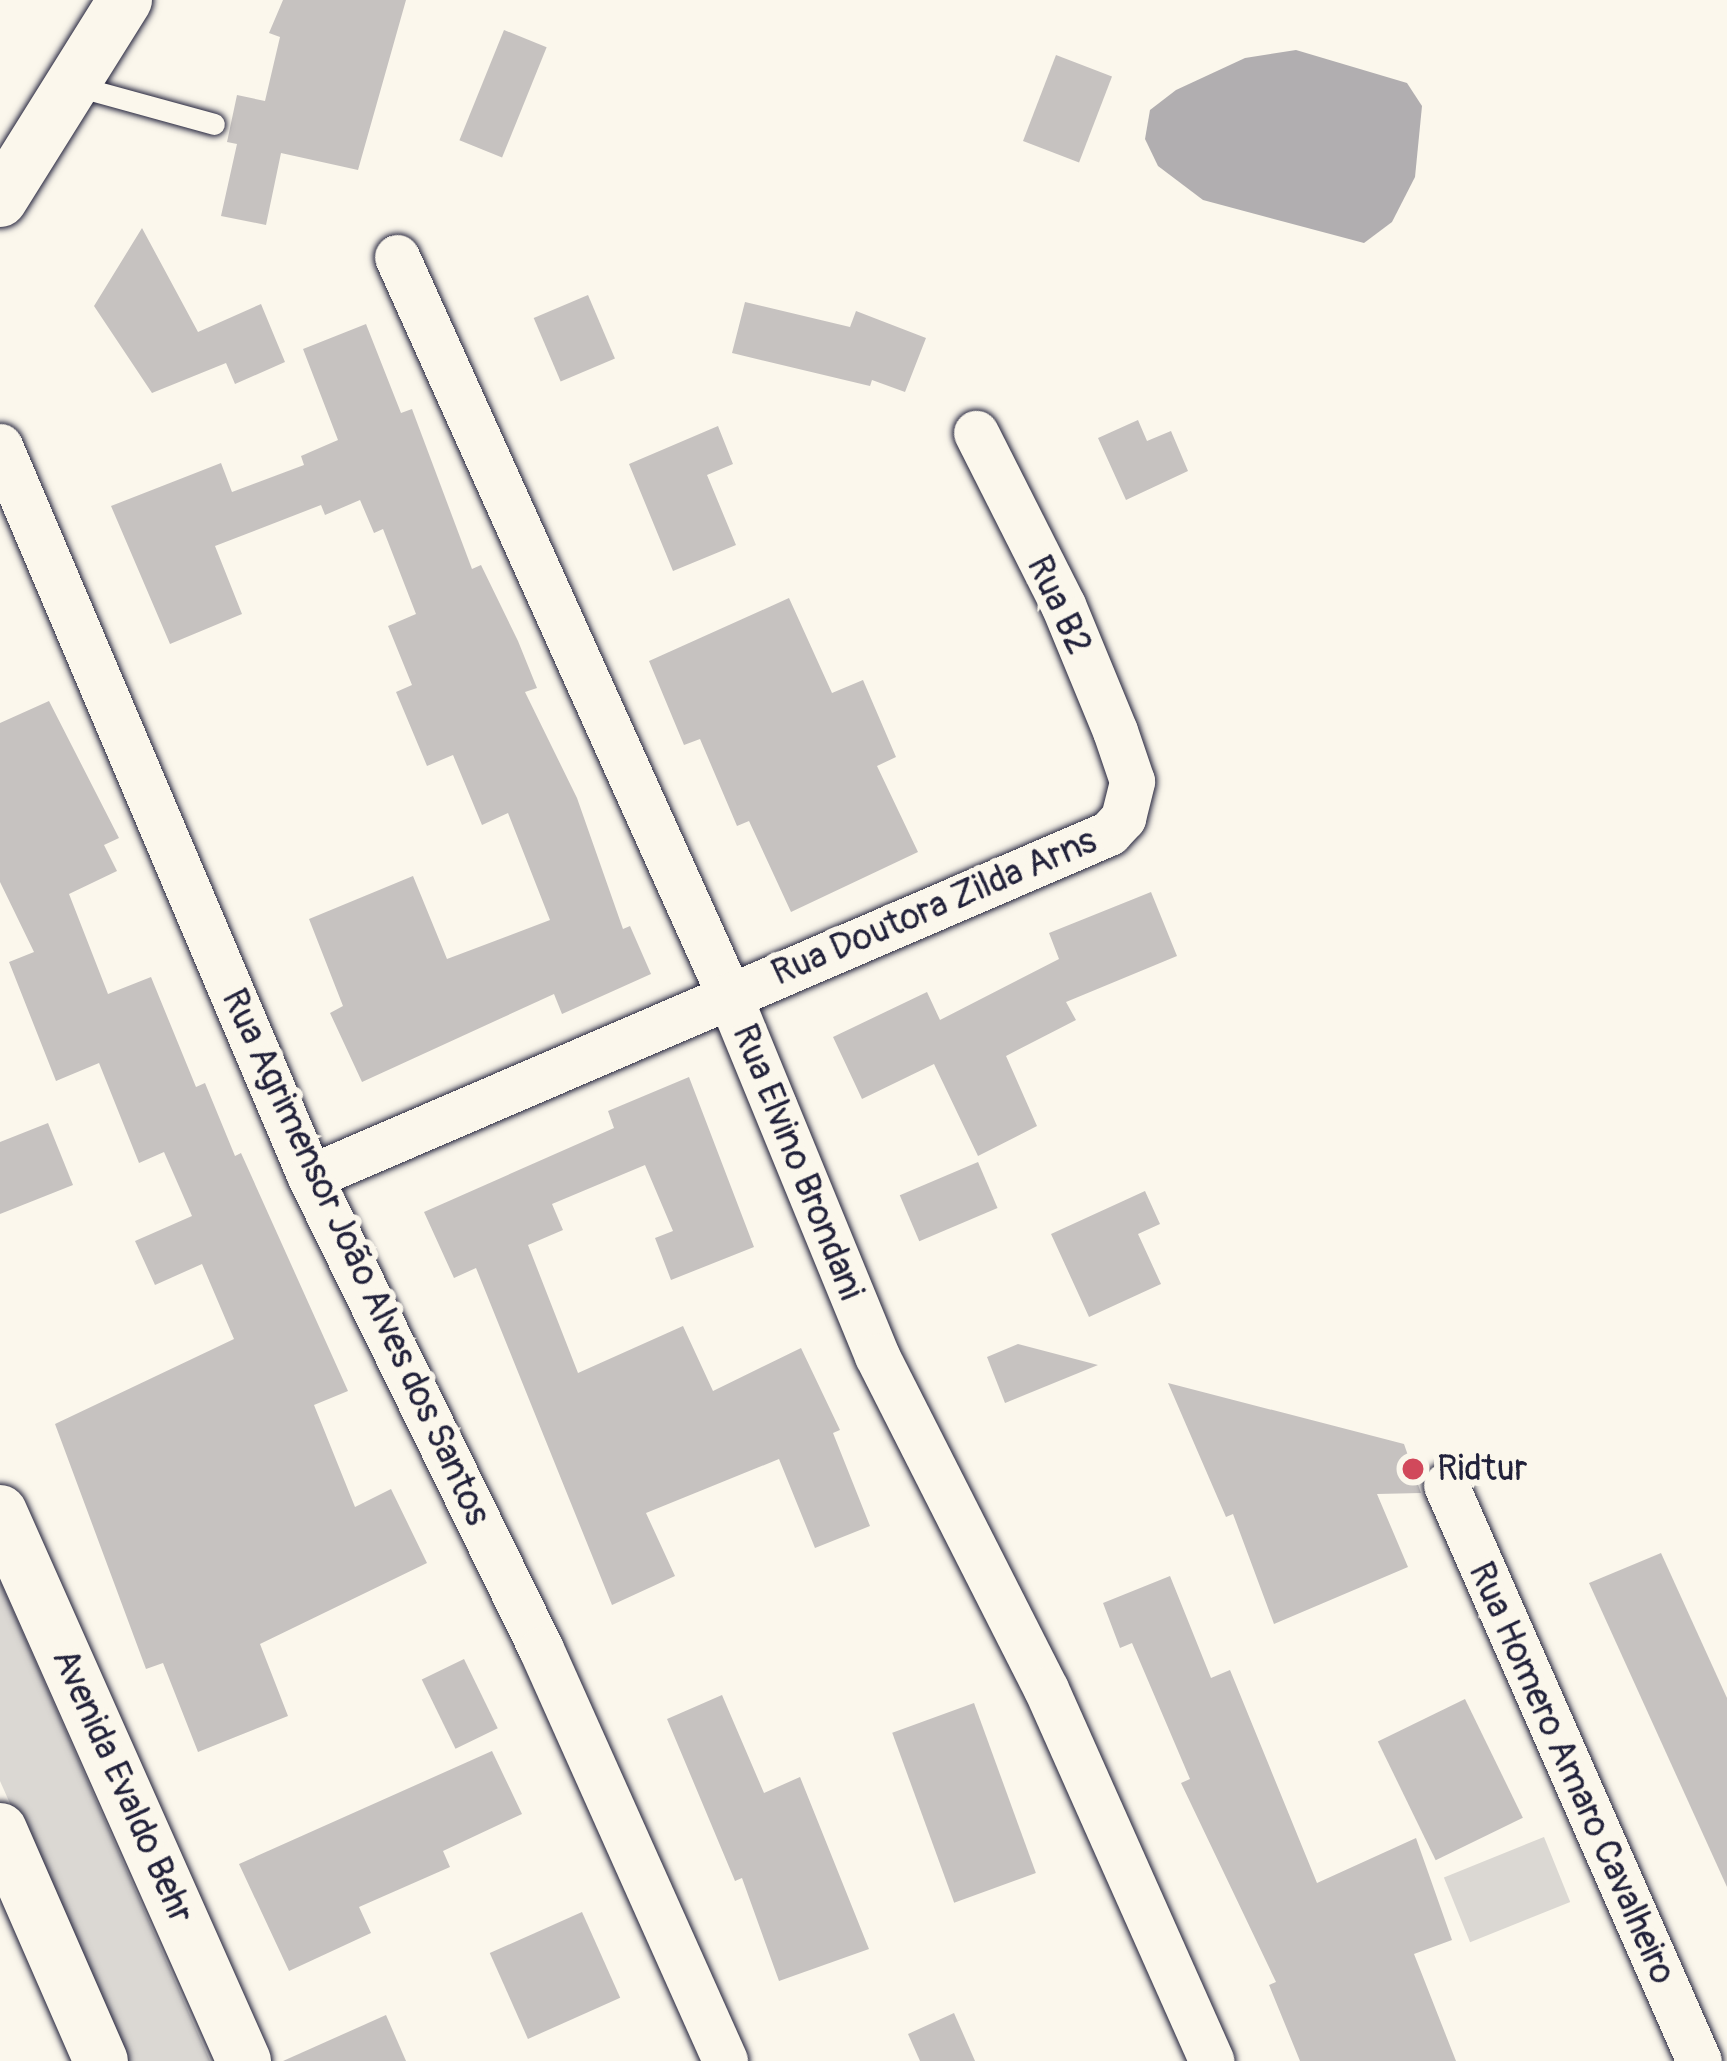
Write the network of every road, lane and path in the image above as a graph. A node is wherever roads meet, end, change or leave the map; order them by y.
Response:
1 (125, 0) edge
2 (71, 85) junction
3 (214, 124) dead end
4 (0, 200) edge
5 (397, 257) dead end
6 (976, 433) dead end
7 (0, 446) edge
8 (1132, 781) joint
9 (729, 995) junction
10 (310, 1177) junction
11 (1446, 1485) dead end
12 (0, 1512) edge
13 (0, 1830) edge
14 (101, 2061) edge
15 (244, 2061) edge
16 (725, 2061) edge
17 (1212, 2061) edge
18 (1699, 2061) edge

1 - 2 street
2 - 3 lane
2 - 4 street
5 - 9 street, Rua Elvino Brondani
6 - 8 street, Rua B2
7 - 10 street, Rua Agrimensor João Alves dos Santos
8 - 9 street, Rua Doutora Zilda Arns
9 - 10 street, Rua Doutora Zilda Arns
9 - 17 street, Rua Elvino Brondani
10 - 16 street, Rua Agrimensor João Alves dos Santos
11 - 18 street, Rua Homero Amaro Cavalheiro
12 - 15 street, Avenida Evaldo Behr
13 - 14 street

